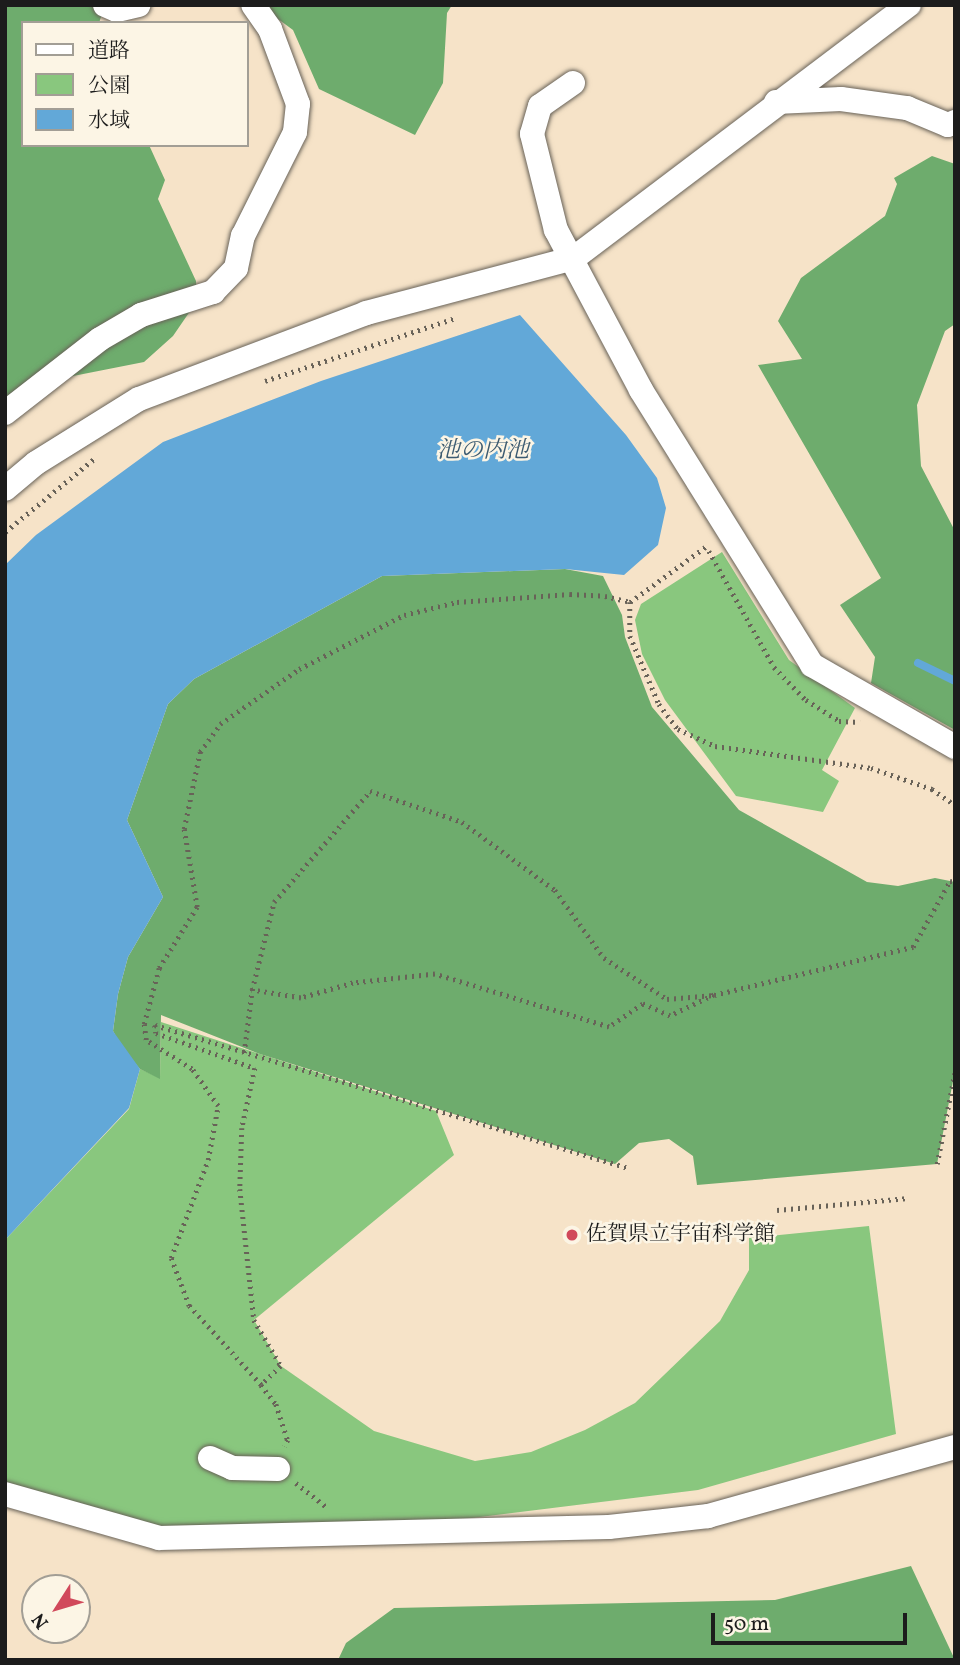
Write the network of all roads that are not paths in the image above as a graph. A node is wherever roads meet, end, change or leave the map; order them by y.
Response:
1 (106, 5) edge
2 (138, 5) edge
3 (253, 5) edge
4 (895, 10) edge
5 (573, 82) dead end
6 (776, 102) junction
7 (955, 122) edge
8 (574, 258) junction
9 (5, 413) edge
10 (5, 489) edge
11 (955, 747) edge
12 (955, 1447) edge
13 (210, 1458) dead end
14 (278, 1469) road end
15 (5, 1494) edge

1 - 2 street
3 - 9 street
4 - 6 street
5 - 8 street
6 - 7 street
6 - 8 street
8 - 10 street
8 - 11 street
12 - 15 street
13 - 14 street

